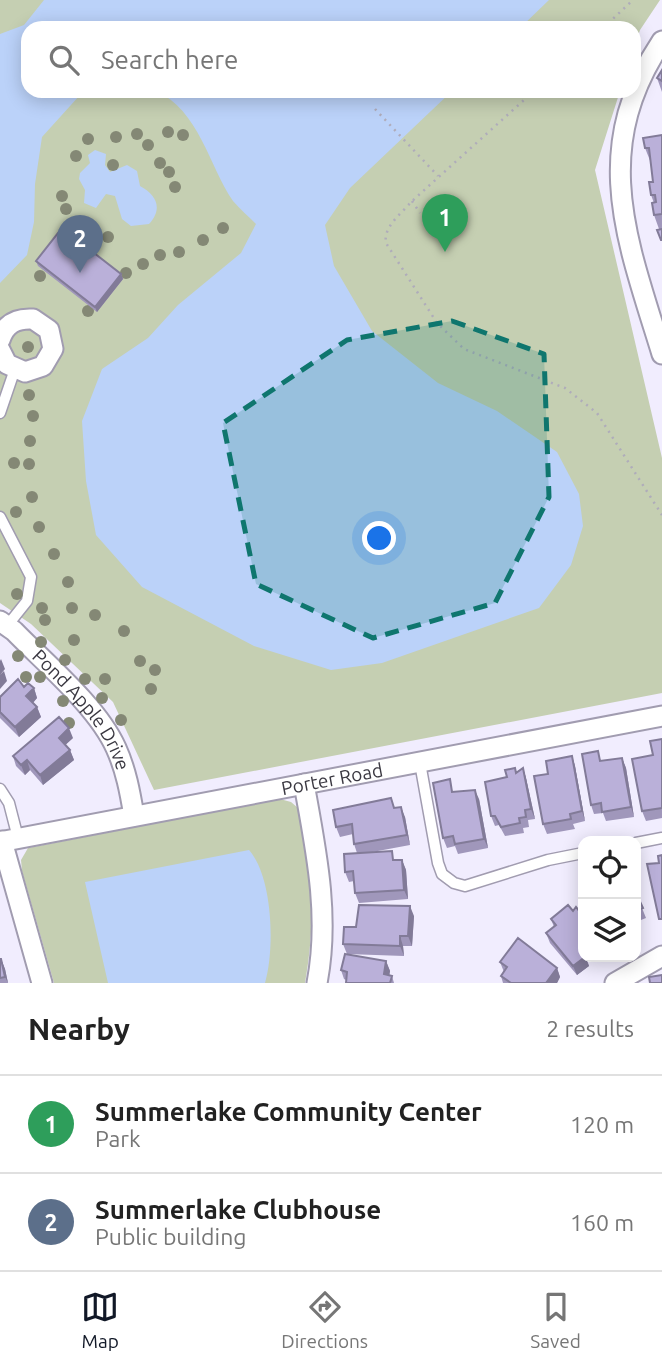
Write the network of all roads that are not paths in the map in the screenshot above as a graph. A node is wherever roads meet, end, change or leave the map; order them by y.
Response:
1 (662, 41) edge
2 (641, 76) edge
3 (632, 98) edge
4 (0, 340) edge
5 (0, 350) edge
6 (662, 354) edge
7 (15, 369) junction
8 (0, 412) edge
9 (0, 517) edge
10 (4, 624) edge
11 (662, 716) edge
12 (420, 763) junction
13 (304, 784) junction
14 (0, 789) edge
15 (134, 816) junction
16 (662, 838) edge
17 (7, 840) edge
18 (641, 842) edge
19 (578, 854) edge
20 (662, 956) edge
21 (42, 983) edge
22 (317, 983) edge
23 (615, 983) edge

1 - 2 street
3 - 6 street
4 - 7 street
5 - 7 street
7 - 8 lane
9 - 10 lane
10 - 15 street, Pond Apple Drive
11 - 12 street, Porter Road
12 - 13 street, Porter Road
12 - 19 lane
13 - 15 street, Porter Road
13 - 22 street
14 - 17 lane
15 - 17 street, Porter Road
16 - 18 lane
17 - 21 street
20 - 23 street

